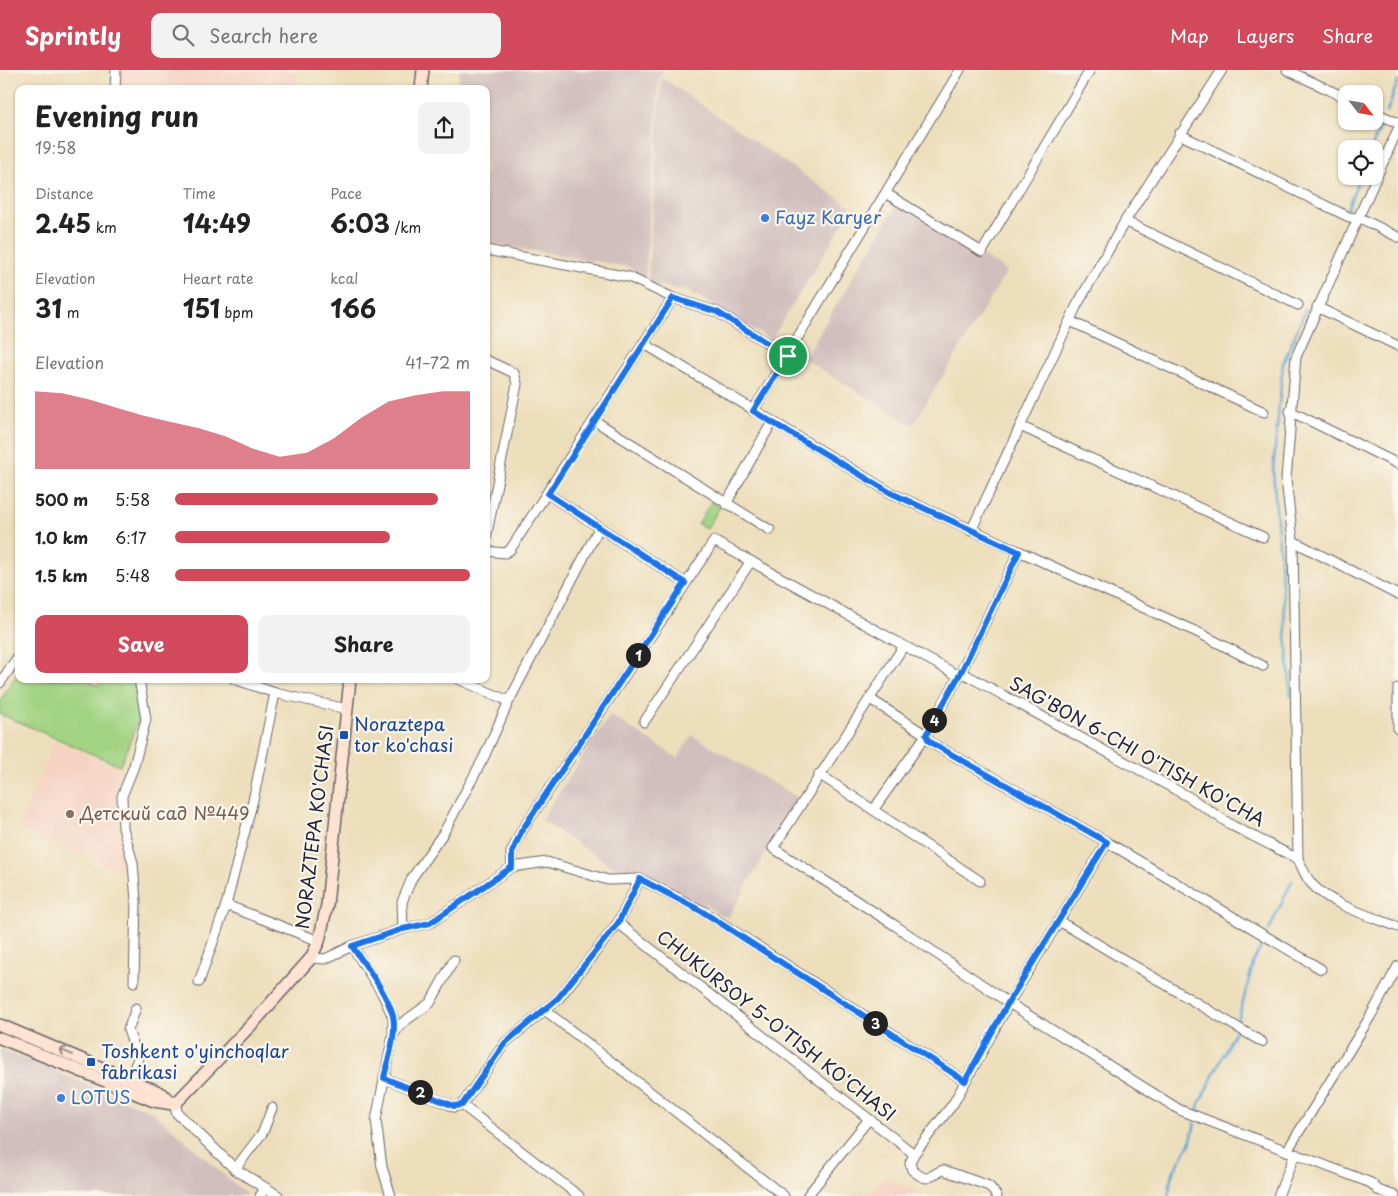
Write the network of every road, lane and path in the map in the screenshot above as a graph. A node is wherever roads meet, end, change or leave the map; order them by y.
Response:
1 (116, 70) edge
2 (423, 70) edge
3 (960, 70) edge
4 (1090, 70) edge
5 (1222, 70) edge
6 (1287, 70) edge
7 (115, 85) edge
8 (421, 85) edge
9 (1338, 94) edge
10 (1383, 116) edge
11 (1398, 123) edge
12 (1398, 129) edge
13 (1179, 134) junction
14 (886, 194) junction
15 (1360, 218) junction
16 (1125, 221) junction
17 (1398, 237) edge
18 (490, 251) edge
19 (673, 298) junction
20 (1298, 305) dead end
21 (1318, 307) junction
22 (1070, 321) junction
23 (643, 343) junction
24 (1398, 346) edge
25 (788, 356) junction
26 (490, 362) edge
27 (753, 411) junction
28 (1290, 411) junction
29 (1264, 412) dead end
30 (595, 421) junction
31 (772, 422) junction
32 (1020, 426) junction
33 (1398, 464) edge
34 (548, 494) junction
35 (726, 504) junction
36 (490, 518) edge
37 (599, 528) junction
38 (770, 530) dead end
39 (971, 531) junction
40 (1263, 537) dead end
41 (1293, 541) junction
42 (490, 551) edge
43 (1019, 552) junction
44 (751, 561) junction
45 (685, 583) junction
46 (1398, 595) edge
47 (903, 647) junction
48 (15, 660) edge
49 (1263, 666) dead end
50 (960, 674) junction
51 (0, 683) edge
52 (139, 683) edge
53 (247, 683) edge
54 (350, 683) edge
55 (467, 683) edge
56 (1398, 688) edge
57 (275, 692) junction
58 (870, 699) junction
59 (509, 702) junction
60 (347, 709) junction
61 (644, 722) dead end
62 (1398, 729) edge
63 (926, 735) junction
64 (819, 774) junction
65 (874, 809) junction
66 (1107, 842) junction
67 (1298, 859) junction
68 (512, 867) junction
69 (640, 879) junction
70 (980, 881) dead end
71 (226, 904) junction
72 (1059, 921) junction
73 (618, 923) junction
74 (1398, 927) edge
75 (403, 929) junction
76 (318, 941) junction
77 (352, 946) junction
78 (311, 958) junction
79 (454, 960) dead end
80 (1398, 966) edge
81 (1321, 969) dead end
82 (134, 982) dead end
83 (199, 982) dead end
84 (1008, 1003) junction
85 (136, 1008) dead end
86 (546, 1010) junction
87 (0, 1025) edge
88 (393, 1036) junction
89 (0, 1038) edge
90 (1262, 1042) dead end
91 (384, 1078) junction
92 (130, 1079) junction
93 (965, 1081) junction
94 (175, 1104) junction
95 (462, 1105) junction
96 (272, 1108) dead end
97 (869, 1119) junction
98 (1291, 1153) junction
99 (914, 1154) junction
100 (235, 1169) junction
101 (263, 1192) edge
102 (1377, 1193) edge
103 (278, 1196) edge
104 (391, 1196) edge
105 (579, 1196) edge
106 (784, 1196) edge
107 (806, 1196) edge
108 (997, 1196) edge
109 (1278, 1196) edge
110 (1395, 1196) edge

1 - 7 street
2 - 8 main road
3 - 14 street
4 - 14 street
5 - 13 street
6 - 9 street
10 - 11 street
12 - 15 street
13 - 15 street
13 - 16 street
14 - 25 street
15 - 17 street
15 - 21 street
16 - 20 street
16 - 22 street
18 - 19 street
19 - 23 street
19 - 25 street
21 - 24 street
21 - 28 street
22 - 29 street
22 - 32 street
23 - 27 street
23 - 30 street
25 - 27 street
26 - 36 street
27 - 31 street
28 - 33 street
28 - 41 street
30 - 34 street
30 - 35 street
31 - 35 street
31 - 39 street
32 - 39 street
32 - 40 street
34 - 37 street
34 - 42 street
35 - 38 street
37 - 45 street
37 - 59 street
39 - 43 street
41 - 46 street
41 - 67 street
43 - 49 street
43 - 50 street
44 - 45 street, SAG'BON 6-CHI O'TISH KO'CHA
44 - 47 street, SAG'BON 6-CHI O'TISH KO'CHA
44 - 61 street
45 - 68 street
47 - 50 street, SAG'BON 6-CHI O'TISH KO'CHA
47 - 58 street
48 - 51 street
50 - 63 street
50 - 67 street, SAG'BON 6-CHI O'TISH KO'CHA
52 - 82 street
53 - 57 street
54 - 60 main road, NORAZTEPA KO'CHASI
55 - 59 street
56 - 62 street
57 - 60 street
57 - 71 street
58 - 63 street
58 - 64 street
59 - 75 street
60 - 76 main road, NORAZTEPA KO'CHASI
63 - 65 street
63 - 66 street
64 - 65 street
64 - 84 street
65 - 70 street
66 - 72 street
66 - 81 street
67 - 74 street
68 - 69 street
68 - 75 street
69 - 73 street
69 - 93 street
71 - 76 street
71 - 83 street
72 - 84 street
72 - 90 street
73 - 86 street
73 - 97 street, CHUKURSOY 5-O'TISH KO'CHASI
75 - 77 street
76 - 78 main road, NORAZTEPA KO'CHASI
77 - 78 street
77 - 88 street
78 - 94 main road, NORAZTEPA KO'CHASI
79 - 88 street
80 - 98 street
84 - 93 street
84 - 98 street
85 - 92 street
86 - 95 street
86 - 106 street
92 -> 87 main road
88 - 91 street
89 - 94 main road
91 - 95 street
91 - 104 street
92 - 94 main road
93 - 99 street
94 - 100 street
95 - 105 street
96 - 100 street
97 - 99 street, CHUKURSOY 5-O'TISH KO'CHASI
97 - 107 street
98 - 102 street
98 - 109 street
99 - 108 street
100 - 101 street
101 - 103 street
102 - 110 street

